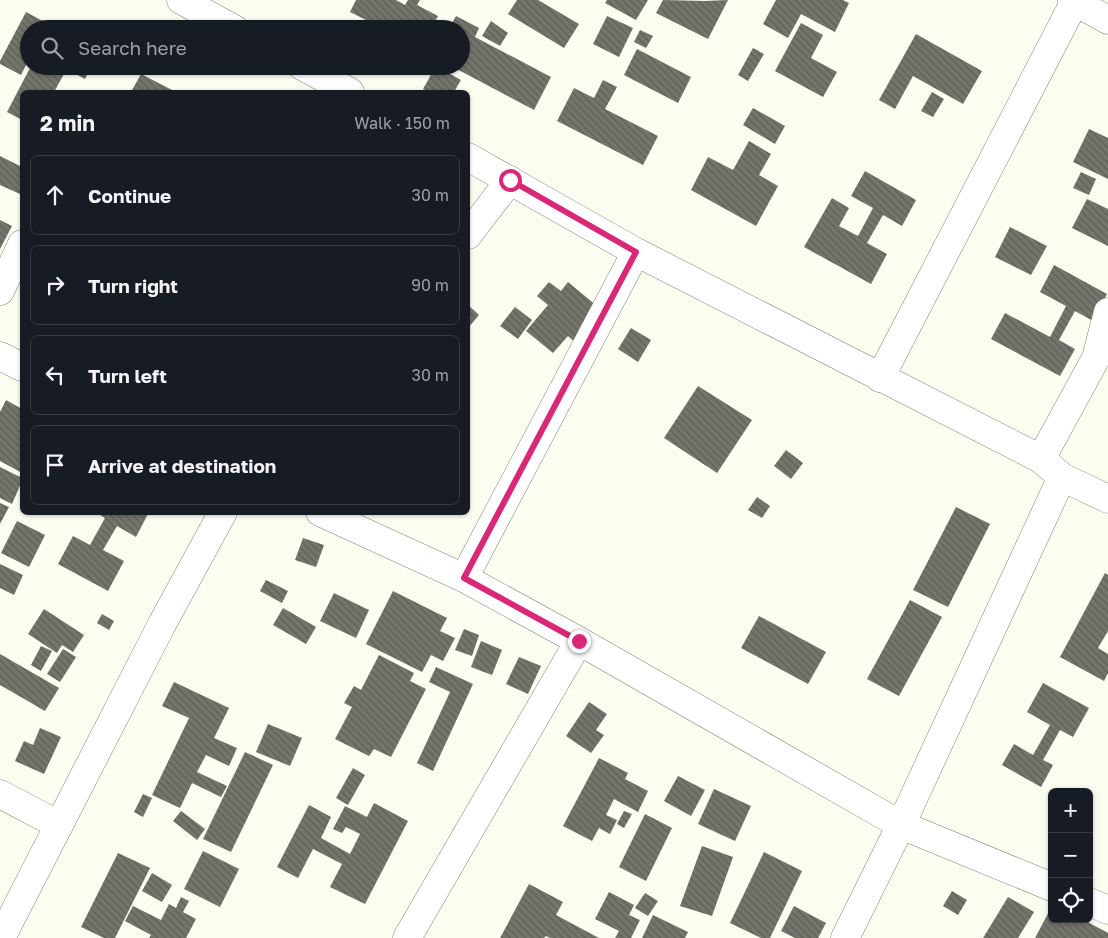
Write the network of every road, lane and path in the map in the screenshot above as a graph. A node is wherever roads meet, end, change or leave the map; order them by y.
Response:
1 (181, 0) edge
2 (1073, 1) edge
3 (218, 20) edge
4 (1108, 20) edge
5 (319, 75) edge
6 (346, 90) edge
7 (470, 158) edge
8 (510, 180) junction
9 (470, 232) edge
10 (20, 248) edge
11 (636, 252) junction
12 (0, 291) edge
13 (1108, 312) edge
14 (0, 356) edge
15 (20, 366) edge
16 (880, 378) junction
17 (1041, 460) junction
18 (1062, 477) junction
19 (1108, 499) edge
20 (221, 515) edge
21 (327, 515) edge
22 (464, 578) junction
23 (579, 641) junction
24 (0, 794) edge
25 (58, 825) junction
26 (901, 825) junction
27 (1048, 885) edge
28 (1093, 904) edge
29 (1108, 910) edge
30 (2, 938) edge
31 (407, 938) edge
32 (845, 938) edge

1 - 3 street
2 - 4 street
2 - 16 street
5 - 6 street
7 - 8 street
8 - 9 street
8 - 11 street
10 - 12 street
11 - 16 street
11 - 22 street
13 - 17 street
14 - 15 street
16 - 17 street
17 - 18 street
18 - 19 street
18 - 26 street
20 - 25 street
21 - 22 street
22 - 23 street
23 - 26 street
23 - 31 street
24 - 25 street
25 - 30 street
26 - 27 street
26 - 32 street
28 - 29 street

